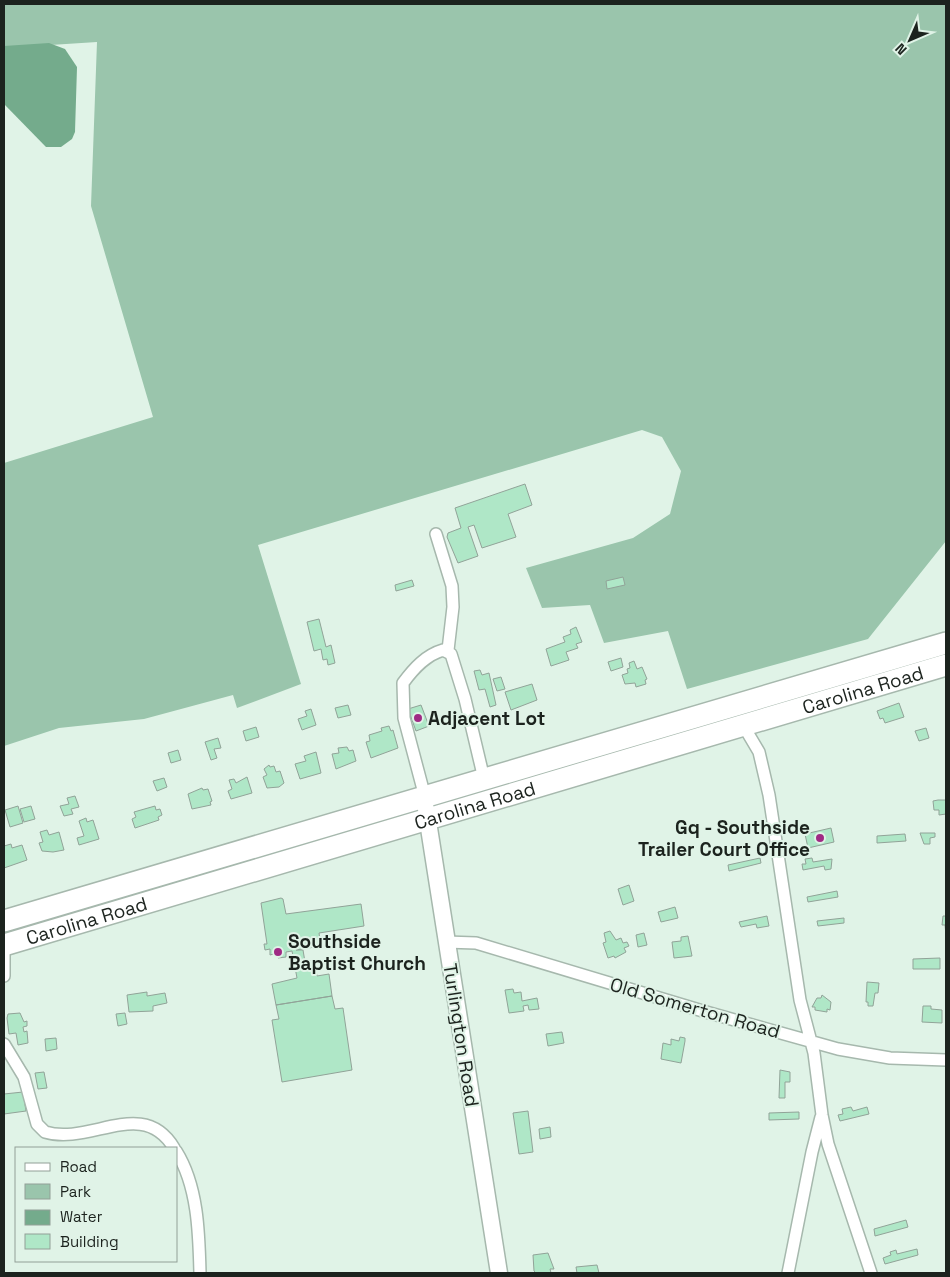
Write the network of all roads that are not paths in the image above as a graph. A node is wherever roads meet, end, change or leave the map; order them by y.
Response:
1 (436, 534) dead end
2 (946, 643) edge
3 (448, 650) junction
4 (946, 665) edge
5 (743, 725) junction
6 (484, 779) junction
7 (425, 797) junction
8 (427, 819) junction
9 (4, 921) edge
10 (446, 942) junction
11 (4, 945) edge
12 (4, 954) edge
13 (4, 976) edge
14 (811, 1042) junction
15 (4, 1044) edge
16 (946, 1060) edge
17 (822, 1115) junction
18 (173, 1147) edge
19 (178, 1156) edge
20 (200, 1273) edge
21 (499, 1273) edge
22 (788, 1273) edge
23 (871, 1273) edge

1 - 3 street
2 - 6 highway, Carolina Road
3 - 6 street
3 - 7 street
4 - 5 highway, Carolina Road
5 - 8 highway, Carolina Road
5 - 14 street
6 - 7 highway, Carolina Road
7 - 8 street, Turlington Road
7 - 9 highway, Carolina Road
8 - 10 street, Turlington Road
8 - 11 highway, Carolina Road
10 - 14 street, Old Somerton Road
10 - 21 street, Turlington Road
12 - 13 street
14 - 16 street, Old Somerton Road
14 - 17 street
15 - 18 street
17 - 22 street
17 - 23 street
19 - 20 street

